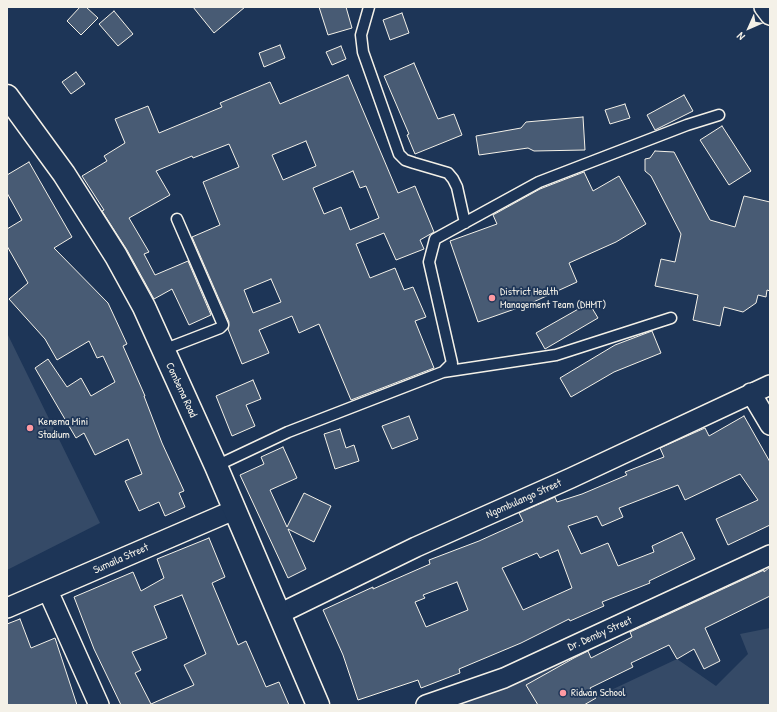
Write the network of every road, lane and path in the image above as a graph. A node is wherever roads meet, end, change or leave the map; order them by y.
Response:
1 (370, 7) edge
2 (764, 7) edge
3 (770, 15) edge
4 (7, 96) edge
5 (719, 115) dead end
6 (177, 219) dead end
7 (465, 223) junction
8 (671, 318) dead end
9 (163, 350) junction
10 (442, 372) junction
11 (770, 384) edge
12 (751, 393) junction
13 (770, 425) edge
14 (216, 466) junction
15 (234, 510) junction
16 (770, 555) edge
17 (48, 591) junction
18 (7, 608) edge
19 (279, 614) junction
20 (99, 705) edge
21 (318, 705) edge
22 (426, 705) edge

1 - 7 lane
2 - 3 street
4 - 9 street, Combema Road
5 - 7 lane
6 - 9 lane
7 - 10 lane
8 - 10 lane
9 - 14 street, Combema Road
10 - 14 lane
11 - 12 street, Ngombulango Street
12 - 13 street
12 - 19 street, Ngombulango Street
14 - 15 street, Combema Road
15 - 17 street, Sumaila Street
15 - 19 street, Combema Road
16 - 22 street, Dr. Demby Street
17 - 18 street, Sumaila Street
17 - 20 street
19 - 21 street, Combema Road

